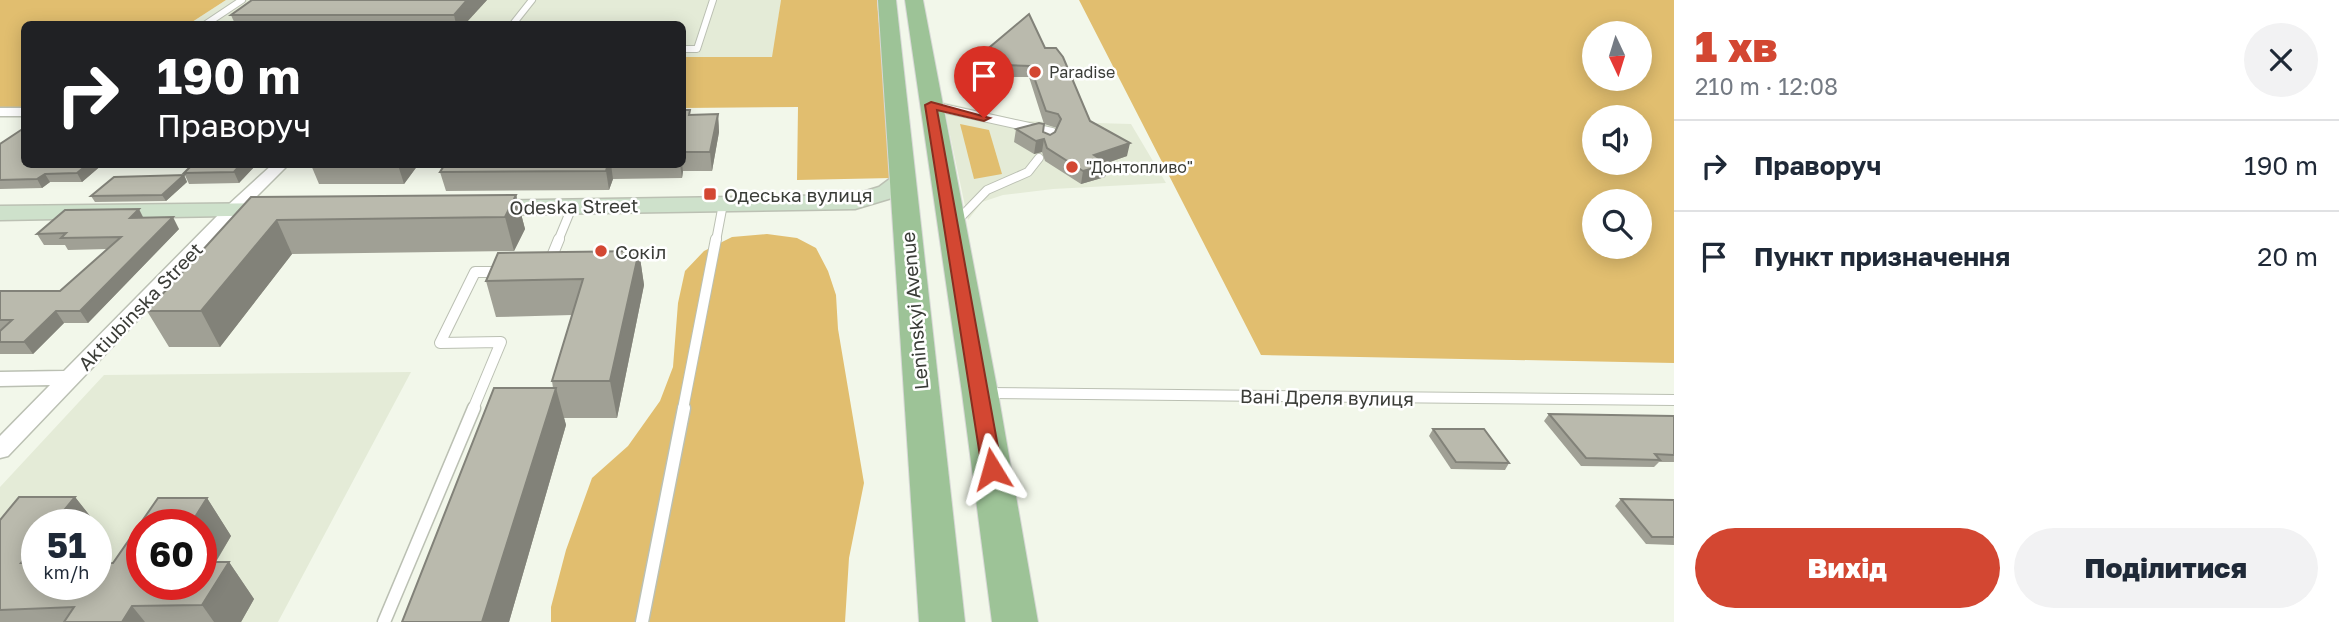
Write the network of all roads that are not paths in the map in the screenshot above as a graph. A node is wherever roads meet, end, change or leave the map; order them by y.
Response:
1 (242, 0) edge
2 (532, 0) edge
3 (713, 0) edge
4 (887, 0) edge
5 (914, 0) edge
6 (210, 21) edge
7 (515, 21) edge
8 (686, 48) edge
9 (931, 105) junction
10 (0, 112) edge
11 (21, 112) edge
12 (1047, 142) edge
13 (1039, 158) dead end
14 (278, 168) edge
15 (903, 180) junction
16 (855, 202) junction
17 (723, 204) junction
18 (572, 207) junction
19 (464, 208) edge
20 (233, 210) junction
21 (301, 210) edge
22 (0, 214) edge
23 (951, 228) junction
24 (907, 229) junction
25 (510, 272) edge
26 (546, 272) edge
27 (969, 339) junction
28 (917, 340) junction
29 (70, 378) junction
30 (0, 379) edge
31 (981, 393) junction
32 (1674, 400) edge
33 (0, 450) edge
34 (384, 622) edge
35 (642, 622) edge
36 (942, 622) edge
37 (1015, 622) edge

1 - 6 lane
2 - 7 lane
3 - 8 lane
4 - 15 main road, Leninskyi Avenue
5 - 9 main road
9 - 12 lane
9 - 23 main road
10 - 11 street
13 - 23 lane
14 - 20 street, Aktiubinska Street
15 - 16 street, Odeska Street
15 - 24 main road, Leninskyi Avenue
16 - 17 street, Odeska Street
16 - 24 street, Odeska Street
17 - 18 street, Odeska Street
17 - 35 lane
18 - 19 street, Odeska Street
18 - 26 lane
20 - 21 street
20 - 22 street
20 - 29 street, Aktiubinska Street
23 - 27 main road
24 - 28 main road, Leninskyi Avenue
25 - 34 lane
27 - 28 main road
27 - 31 main road
28 - 36 main road, Leninskyi Avenue
29 - 30 street
29 - 33 street, Aktiubinska Street
31 - 32 lane, Вані Дреля вулиця
31 - 37 main road

